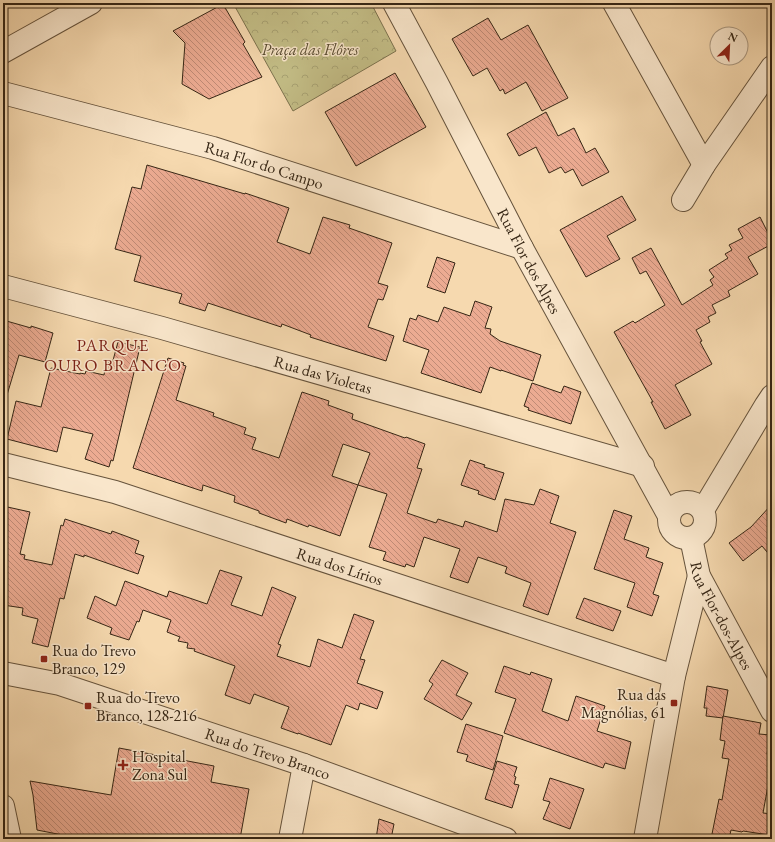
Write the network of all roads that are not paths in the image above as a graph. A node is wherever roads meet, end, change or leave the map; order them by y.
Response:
1 (91, 3) edge
2 (394, 3) edge
3 (614, 3) edge
4 (3, 52) edge
5 (772, 67) edge
6 (3, 93) edge
7 (704, 165) junction
8 (683, 200) dead end
9 (522, 248) junction
10 (3, 286) edge
11 (772, 396) edge
12 (3, 464) edge
13 (643, 466) junction
14 (703, 510) junction
15 (669, 516) junction
16 (691, 538) junction
17 (699, 576) junction
18 (3, 673) edge
19 (674, 676) junction
20 (772, 711) edge
21 (304, 764) junction
22 (3, 806) edge
23 (476, 834) edge
24 (10, 839) edge
25 (290, 839) edge
26 (506, 839) edge
27 (645, 839) edge

1 - 4 street
2 - 9 street, Rua Flor dos Alpes
3 - 7 street
5 - 7 street
6 - 9 street, Rua Flor do Campo
7 - 8 street
9 - 13 street, Rua Flor dos Alpes
10 - 13 street, Rua das Violetas
11 - 14 street
12 - 19 street, Rua dos Lírios
13 - 15 street, Rua Flor dos Alpes
14 - 15 street
14 - 16 street
15 - 16 street
16 - 17 street, Rua Flor-dos-Alpes
17 - 19 street
17 - 20 street, Rua Flor-dos-Alpes
18 - 21 street, Rua do Trevo Branco
19 - 27 street
21 - 23 street, Rua do Trevo Branco
21 - 25 street
22 - 24 street
23 - 26 street, Rua do Trevo Branco

